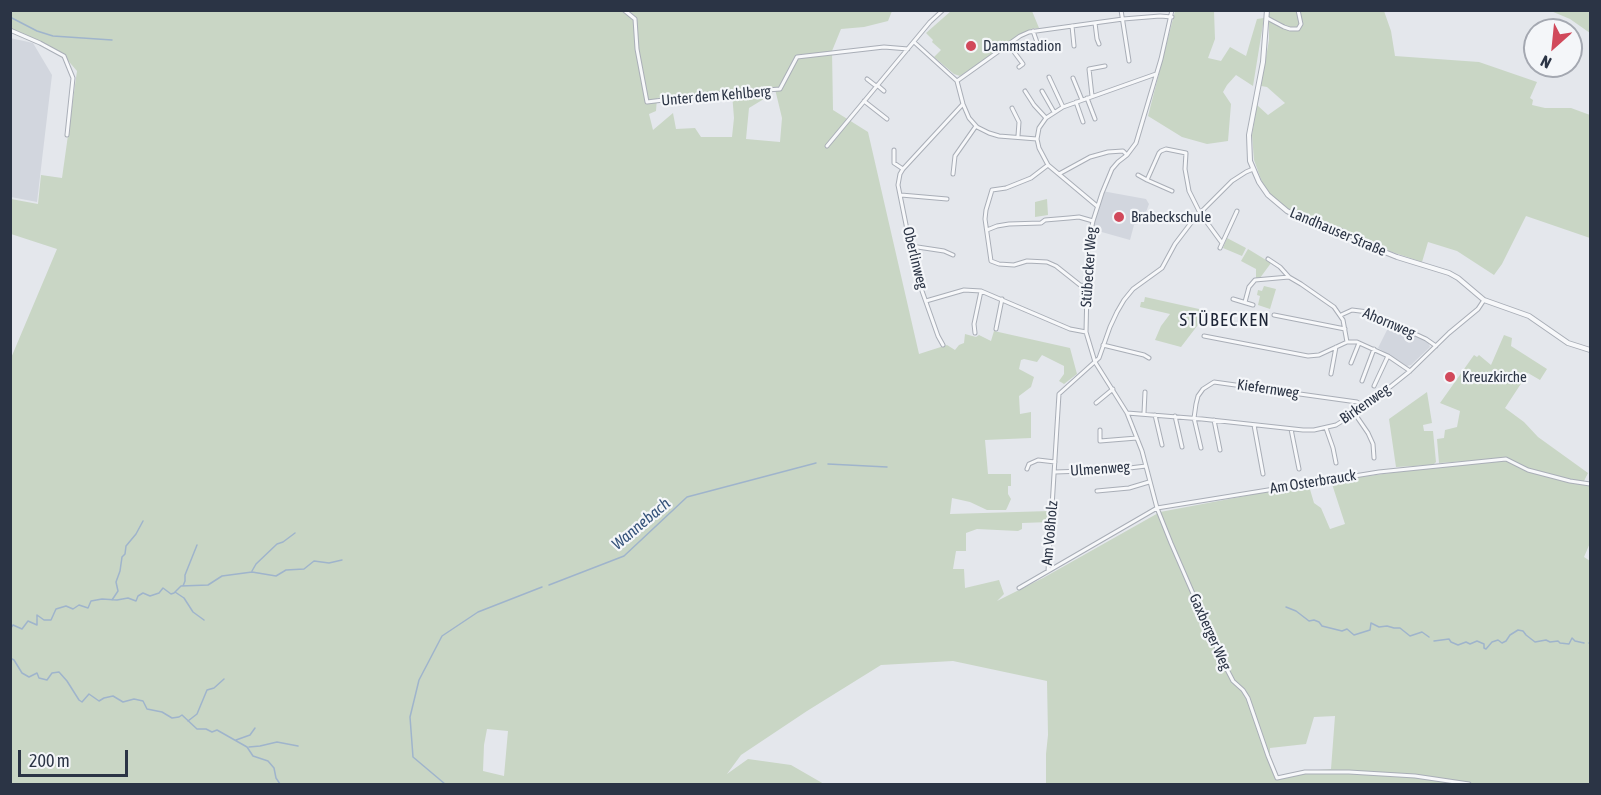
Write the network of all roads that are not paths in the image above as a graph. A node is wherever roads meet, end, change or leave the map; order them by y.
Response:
1 (624, 10) edge
2 (943, 10) edge
3 (1121, 10) edge
4 (1172, 10) edge
5 (1267, 10) edge
6 (1298, 10) edge
7 (1172, 17) junction
8 (1267, 18) junction
9 (1123, 19) junction
10 (1095, 23) junction
11 (1072, 26) junction
12 (10, 30) edge
13 (1033, 31) junction
14 (914, 42) junction
15 (1099, 44) dead end
16 (1009, 45) junction
17 (1074, 46) dead end
18 (1039, 48) dead end
19 (908, 49) junction
20 (1129, 61) dead end
21 (1105, 66) dead end
22 (1019, 67) dead end
23 (1156, 74) junction
24 (1049, 77) dead end
25 (1073, 78) dead end
26 (867, 79) dead end
27 (957, 81) junction
28 (876, 86) junction
29 (884, 91) dead end
30 (1025, 91) dead end
31 (1042, 91) dead end
32 (1090, 97) junction
33 (864, 100) junction
34 (1082, 100) junction
35 (1076, 102) junction
36 (963, 104) junction
37 (1063, 107) junction
38 (1012, 108) dead end
39 (1054, 112) junction
40 (1046, 118) junction
41 (886, 119) dead end
42 (1095, 119) dead end
43 (1083, 122) dead end
44 (976, 126) junction
45 (67, 135) dead end
46 (1018, 136) junction
47 (1037, 139) junction
48 (827, 146) dead end
49 (894, 150) dead end
50 (1127, 155) junction
51 (1048, 165) junction
52 (903, 169) junction
53 (1253, 170) junction
54 (953, 174) dead end
55 (1059, 174) junction
56 (1138, 175) dead end
57 (1147, 180) junction
58 (1172, 191) dead end
59 (900, 195) junction
60 (947, 199) dead end
61 (1097, 206) junction
62 (1237, 211) dead end
63 (1200, 213) junction
64 (1093, 221) junction
65 (987, 230) junction
66 (1222, 243) junction
67 (910, 246) junction
68 (1220, 248) dead end
69 (953, 255) dead end
70 (1268, 259) dead end
71 (1289, 277) junction
72 (1086, 286) junction
73 (981, 291) junction
74 (1002, 299) junction
75 (1233, 299) dead end
76 (1484, 300) junction
77 (926, 301) junction
78 (1245, 302) junction
79 (1253, 305) dead end
80 (1274, 315) dead end
81 (1341, 315) junction
82 (996, 329) dead end
83 (1345, 329) junction
84 (1086, 332) junction
85 (975, 333) dead end
86 (1204, 336) dead end
87 (1347, 342) junction
88 (1359, 343) junction
89 (943, 345) dead end
90 (1104, 345) junction
91 (1436, 346) junction
92 (1336, 347) junction
93 (1374, 350) junction
94 (1590, 350) edge
95 (1388, 356) junction
96 (1149, 358) dead end
97 (1095, 362) junction
98 (1351, 363) dead end
99 (1410, 371) junction
100 (1331, 374) dead end
101 (1362, 381) dead end
102 (1374, 386) dead end
103 (1113, 388) junction
104 (1145, 392) dead end
105 (1096, 404) dead end
106 (1365, 407) junction
107 (1127, 413) junction
108 (1144, 413) junction
109 (1355, 414) junction
110 (1155, 415) junction
111 (1175, 416) junction
112 (1194, 418) junction
113 (1214, 420) junction
114 (1254, 424) junction
115 (1326, 428) junction
116 (1291, 429) junction
117 (1100, 430) dead end
118 (1137, 438) junction
119 (1162, 445) dead end
120 (1182, 447) dead end
121 (1201, 448) dead end
122 (1220, 450) dead end
123 (1374, 458) dead end
124 (1055, 462) junction
125 (1336, 463) dead end
126 (1146, 466) junction
127 (1027, 469) dead end
128 (1299, 469) dead end
129 (1055, 472) junction
130 (1263, 474) dead end
131 (1149, 482) junction
132 (1590, 484) edge
133 (1097, 490) dead end
134 (1157, 508) junction
135 (1048, 571) junction
136 (1019, 588) dead end
137 (1469, 784) edge

1 - 19 street, Unter dem Kehlberg
2 - 14 street
3 - 9 street
4 - 7 street, Stübecker Weg
5 - 8 street, Landhauser Straße
6 - 8 street
7 - 9 street
7 - 23 street, Stübecker Weg
8 - 53 street, Landhauser Straße
9 - 10 street
9 - 20 street
10 - 11 street
10 - 15 street
11 - 13 street
11 - 17 street
12 - 45 street
13 - 16 street
13 - 18 street
14 - 19 street
14 - 27 street
16 - 22 street
16 - 27 street
19 - 28 street
21 - 32 street
23 - 32 street
23 - 50 street, Stübecker Weg
24 - 37 street
25 - 34 street
26 - 28 street
27 - 36 street
28 - 29 street
28 - 33 street
30 - 40 street
31 - 39 street
32 - 34 street
32 - 42 street
33 - 41 street
33 - 48 street
34 - 35 street
35 - 37 street
35 - 43 street
36 - 44 street
36 - 52 street
37 - 39 street
38 - 46 street
39 - 40 street
40 - 47 street
44 - 46 street
44 - 54 street
46 - 47 street
47 - 51 street
49 - 52 street
50 - 55 street
50 - 61 street, Stübecker Weg
51 - 55 street
51 - 65 street
52 - 59 street, Oberlinweg
53 - 63 street
53 - 76 street, Landhauser Straße
55 - 61 street
56 - 57 street
57 - 58 street
57 - 63 street
59 - 60 street
59 - 67 street, Oberlinweg
61 - 64 street, Stübecker Weg
62 - 66 street
63 - 66 street
63 - 90 street
64 - 65 street
64 - 72 street, Stübecker Weg
65 - 72 street
66 - 68 street
67 - 69 street
67 - 77 street, Oberlinweg
70 - 71 street
71 - 78 street
71 - 81 street
72 - 84 street, Stübecker Weg
73 - 74 street
73 - 77 street
73 - 85 street
74 - 82 street
74 - 84 street
75 - 78 street
76 - 91 street, Birkenweg
76 - 94 street, Landhauser Straße
77 - 89 street, Oberlinweg
78 - 79 street
80 - 83 street
81 - 83 street
81 - 91 street, Ahornweg
83 - 87 street
84 - 97 street, Stübecker Weg
86 - 92 street
87 - 88 street
87 - 92 street
88 - 93 street
88 - 98 street
90 - 96 street
90 - 97 street
91 - 99 street, Birkenweg
92 - 100 street
93 - 95 street
93 - 101 street
95 - 99 street
95 - 102 street
97 - 103 street, Gaxberger Weg
97 - 124 street, Am Voßholz
99 - 106 street, Birkenweg
103 - 105 street
103 - 107 street, Gaxberger Weg
104 - 108 street
106 - 109 street, Birkenweg
106 - 112 street, Kiefernweg
107 - 108 street, Birkenweg
107 - 118 street, Gaxberger Weg
108 - 110 street, Birkenweg
109 - 115 street, Birkenweg
109 - 123 street
110 - 111 street, Birkenweg
110 - 119 street
111 - 112 street, Birkenweg
111 - 120 street
112 - 113 street, Birkenweg
112 - 121 street
113 - 114 street, Birkenweg
113 - 122 street
114 - 116 street, Birkenweg
114 - 130 street
115 - 116 street, Birkenweg
115 - 125 street
116 - 128 street
117 - 118 street
118 - 126 street, Gaxberger Weg
124 - 127 street
124 - 129 street, Am Voßholz
126 - 129 street, Ulmenweg
126 - 131 street, Gaxberger Weg
129 - 135 street, Am Voßholz
131 - 133 street
131 - 134 street, Gaxberger Weg
132 - 134 street, Am Osterbrauck
134 - 135 street, Am Osterbrauck
134 - 137 street, Gaxberger Weg
135 - 136 street, Am Voßholz

